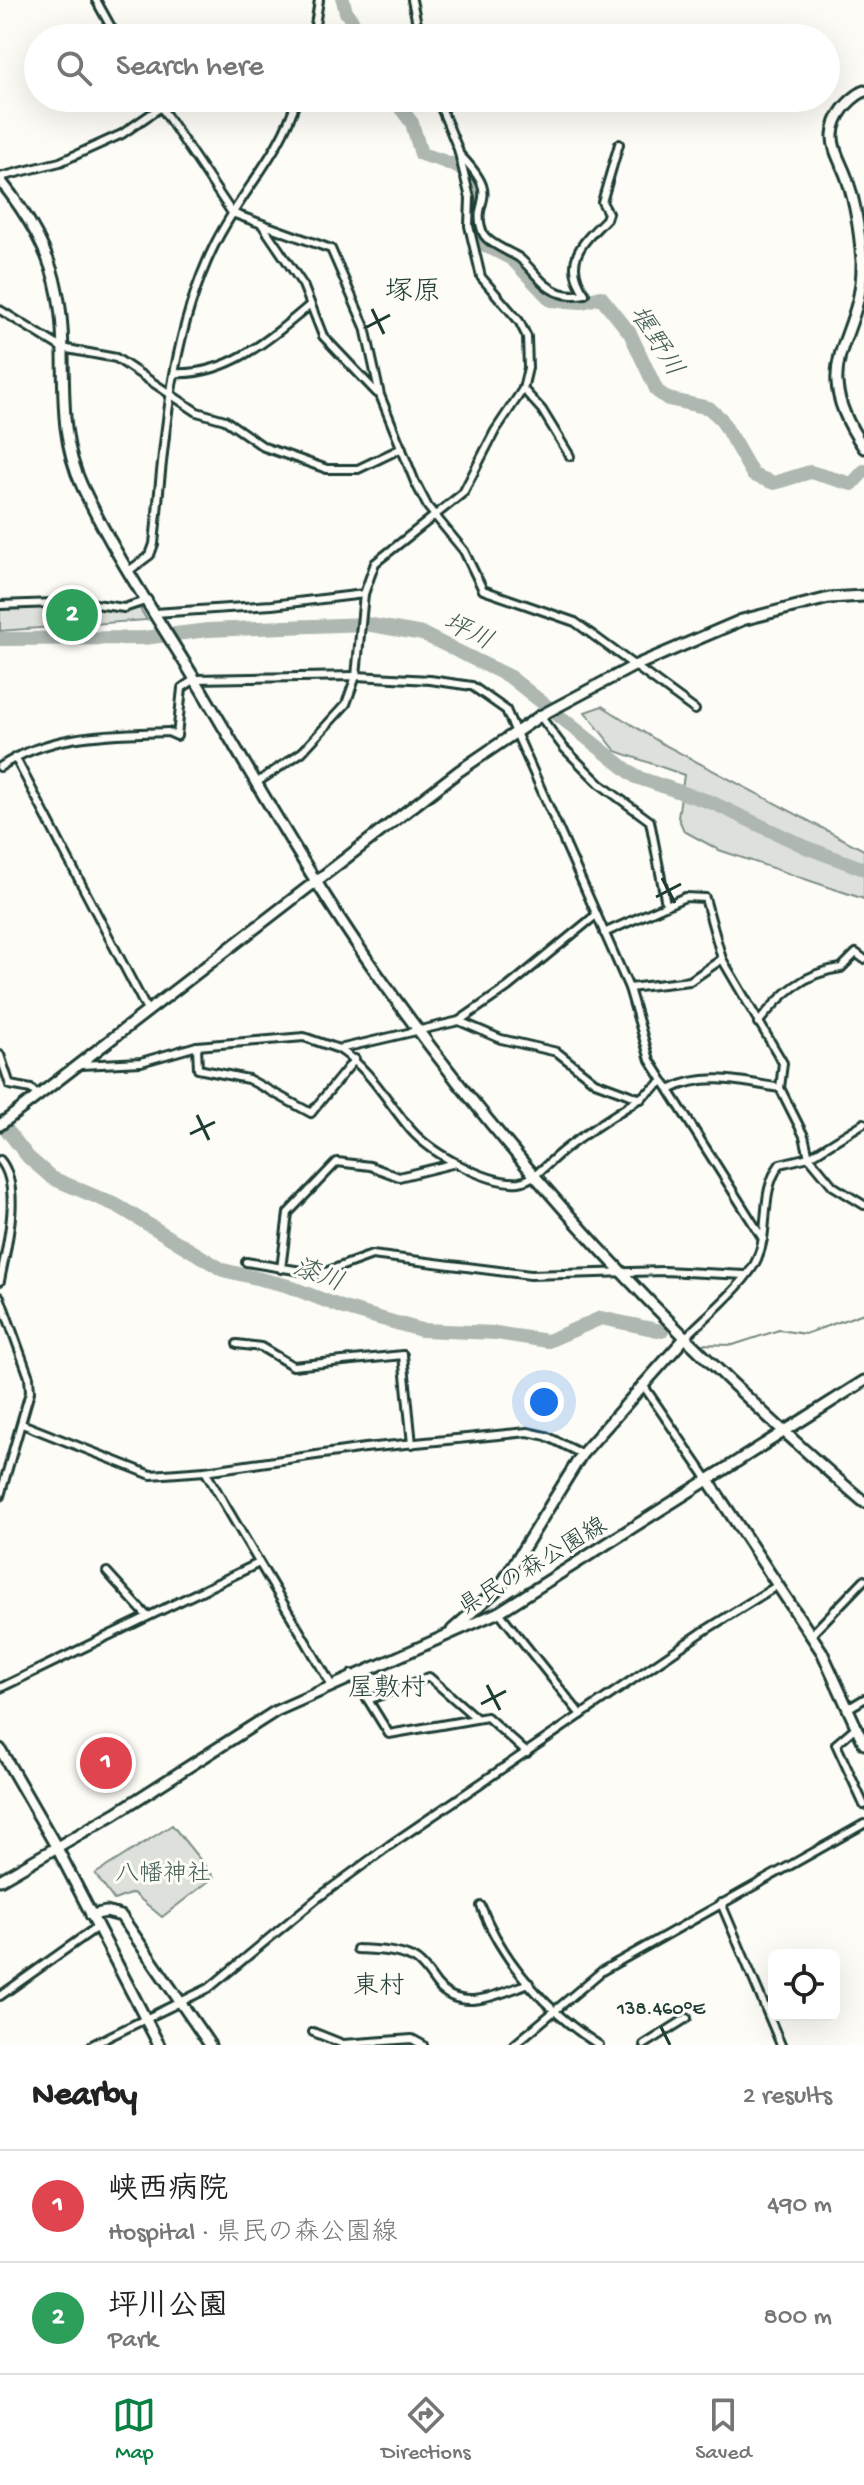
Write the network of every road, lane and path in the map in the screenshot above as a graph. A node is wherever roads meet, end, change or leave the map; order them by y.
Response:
1 (96, 0) edge
2 (319, 0) edge
3 (412, 0) edge
4 (109, 24) edge
5 (315, 24) edge
6 (417, 24) edge
7 (864, 91) edge
8 (154, 112) edge
9 (164, 112) edge
10 (292, 112) edge
11 (442, 112) edge
12 (619, 144) dead end
13 (460, 157) junction
14 (0, 178) edge
15 (485, 195) junction
16 (471, 207) junction
17 (232, 213) junction
18 (262, 225) junction
19 (310, 305) junction
20 (0, 310) edge
21 (62, 348) junction
22 (175, 373) junction
23 (523, 389) junction
24 (169, 395) junction
25 (380, 395) junction
26 (402, 448) junction
27 (864, 448) edge
28 (570, 456) dead end
29 (437, 515) junction
30 (130, 570) junction
31 (364, 594) junction
32 (864, 596) edge
33 (148, 600) junction
34 (0, 605) edge
35 (155, 613) junction
36 (632, 667) junction
37 (356, 676) junction
38 (195, 679) junction
39 (695, 710) dead end
40 (545, 713) junction
41 (516, 731) junction
42 (15, 757) junction
43 (0, 767) edge
44 (256, 783) junction
45 (316, 879) junction
46 (666, 904) junction
47 (596, 915) junction
48 (604, 933) junction
49 (722, 959) junction
50 (864, 959) edge
51 (629, 988) junction
52 (148, 1012) junction
53 (459, 1021) junction
54 (758, 1023) junction
55 (420, 1031) junction
56 (197, 1046) junction
57 (339, 1049) junction
58 (0, 1055) edge
59 (355, 1059) junction
60 (81, 1065) junction
61 (3, 1079) edge
62 (663, 1081) junction
63 (780, 1088) junction
64 (671, 1089) junction
65 (38, 1096) junction
66 (641, 1099) junction
67 (3, 1122) edge
68 (864, 1123) edge
69 (809, 1157) junction
70 (0, 1160) edge
71 (456, 1163) junction
72 (534, 1175) junction
73 (864, 1205) edge
74 (763, 1239) junction
75 (246, 1262) dead end
76 (281, 1269) junction
77 (621, 1272) junction
78 (745, 1275) junction
79 (0, 1281) edge
80 (0, 1297) edge
81 (685, 1338) junction
82 (237, 1344) dead end
83 (864, 1381) edge
84 (643, 1385) junction
85 (22, 1424) junction
86 (782, 1432) junction
87 (412, 1444) junction
88 (582, 1454) junction
89 (205, 1471) junction
90 (708, 1480) junction
91 (0, 1496) edge
92 (864, 1502) edge
93 (259, 1563) junction
94 (107, 1572) dead end
95 (864, 1580) edge
96 (778, 1585) junction
97 (499, 1612) junction
98 (147, 1616) junction
99 (811, 1635) junction
100 (440, 1639) junction
101 (352, 1674) junction
102 (331, 1684) junction
103 (0, 1688) edge
104 (864, 1699) edge
105 (368, 1700) junction
106 (849, 1708) junction
107 (581, 1715) junction
108 (476, 1718) junction
109 (857, 1726) junction
110 (864, 1744) edge
111 (0, 1749) edge
112 (527, 1753) junction
113 (864, 1805) edge
114 (864, 1824) edge
115 (57, 1848) junction
116 (0, 1880) edge
117 (721, 1903) junction
118 (481, 1906) dead end
119 (91, 1915) junction
120 (97, 1927) junction
121 (357, 1949) dead end
122 (529, 1983) junction
123 (0, 1996) edge
124 (182, 2002) junction
125 (555, 2010) junction
126 (687, 2018) dead end
127 (145, 2020) junction
128 (313, 2032) dead end
129 (92, 2045) edge
130 (159, 2045) edge
131 (210, 2045) edge
132 (423, 2045) edge
133 (514, 2045) edge
134 (599, 2045) edge
135 (644, 2045) edge
136 (781, 2045) edge

1 - 4 street
2 - 5 street
3 - 6 street
7 - 27 street
8 - 14 street
9 - 17 street
10 - 17 street
11 - 13 street
12 - 15 street
13 - 15 street
13 - 16 street
14 - 21 street
15 - 16 street
16 - 23 street
17 - 18 street
17 - 22 street
18 - 19 street
18 - 25 street
19 - 22 street
19 - 25 street
20 - 21 street
21 - 24 street
21 - 30 street
22 - 24 street
23 - 28 street
23 - 29 street
24 - 26 street
24 - 30 street
25 - 26 street
26 - 29 street
29 - 31 street
29 - 36 street
30 - 33 street
31 - 35 street
31 - 37 street
32 - 36 street
33 - 34 street
33 - 35 street
35 - 38 street
36 - 39 street
36 - 40 street
37 - 38 street
37 - 41 street
37 - 44 street
38 - 42 street
38 - 44 street
40 - 41 street
40 - 46 street
41 - 45 street
41 - 47 street
42 - 43 street
42 - 52 street
44 - 45 street
45 - 52 street
45 - 55 street
46 - 48 street
46 - 49 street
47 - 48 street
47 - 53 street
48 - 51 street
49 - 51 street
49 - 54 street
50 - 54 street
51 - 62 street
52 - 60 street
53 - 55 street
53 - 66 street
54 - 63 street
55 - 57 street
55 - 72 street
56 - 57 street
56 - 59 street
56 - 60 street
57 - 59 street
58 - 61 street
59 - 71 street
60 - 65 street
61 - 65 street
62 - 64 street
62 - 66 street
63 - 64 street
63 - 69 street
64 - 74 street
65 - 67 street
66 - 72 street
68 - 69 street
69 - 73 street
69 - 74 street
70 - 79 street
71 - 72 street
71 - 76 street
72 - 77 street
74 - 78 street
75 - 76 street
76 - 77 street
77 - 78 street
77 - 81 street
78 - 81 street
80 - 85 street
81 - 84 street
81 - 86 street
82 - 87 street
83 - 86 street, 県民の森公園線
84 - 88 street
84 - 90 street
85 - 89 street
85 - 91 street
86 - 90 street, 県民の森公園線
86 - 92 street
87 - 88 street
87 - 89 street
88 - 100 street
89 - 93 street
90 - 96 street
90 - 97 street, 県民の森公園線
93 - 98 street
93 - 102 street
94 - 98 street
95 - 99 street
96 - 99 street
96 - 107 street
97 - 100 street, 県民の森公園線
97 - 107 street
98 - 103 street
99 - 106 street
100 - 101 street, 県民の森公園線
101 - 102 street, 県民の森公園線
101 - 105 street
102 - 115 street, 県民の森公園線
104 - 106 street
105 - 108 street
105 - 108 street
106 - 109 street
107 - 112 street
108 - 112 street
109 - 110 street
109 - 113 street
111 - 115 street
112 - 124 street
114 - 117 street
115 - 116 street, 県民の森公園線
115 - 119 street
117 - 125 street
117 - 136 street
118 - 122 street
119 - 120 street
119 - 124 street
120 - 123 street
120 - 127 street
121 - 122 street
122 - 125 street
124 - 127 street
124 - 131 street
125 - 133 street
125 - 134 street
126 - 135 street
127 - 129 street
127 - 130 street
128 - 132 street

